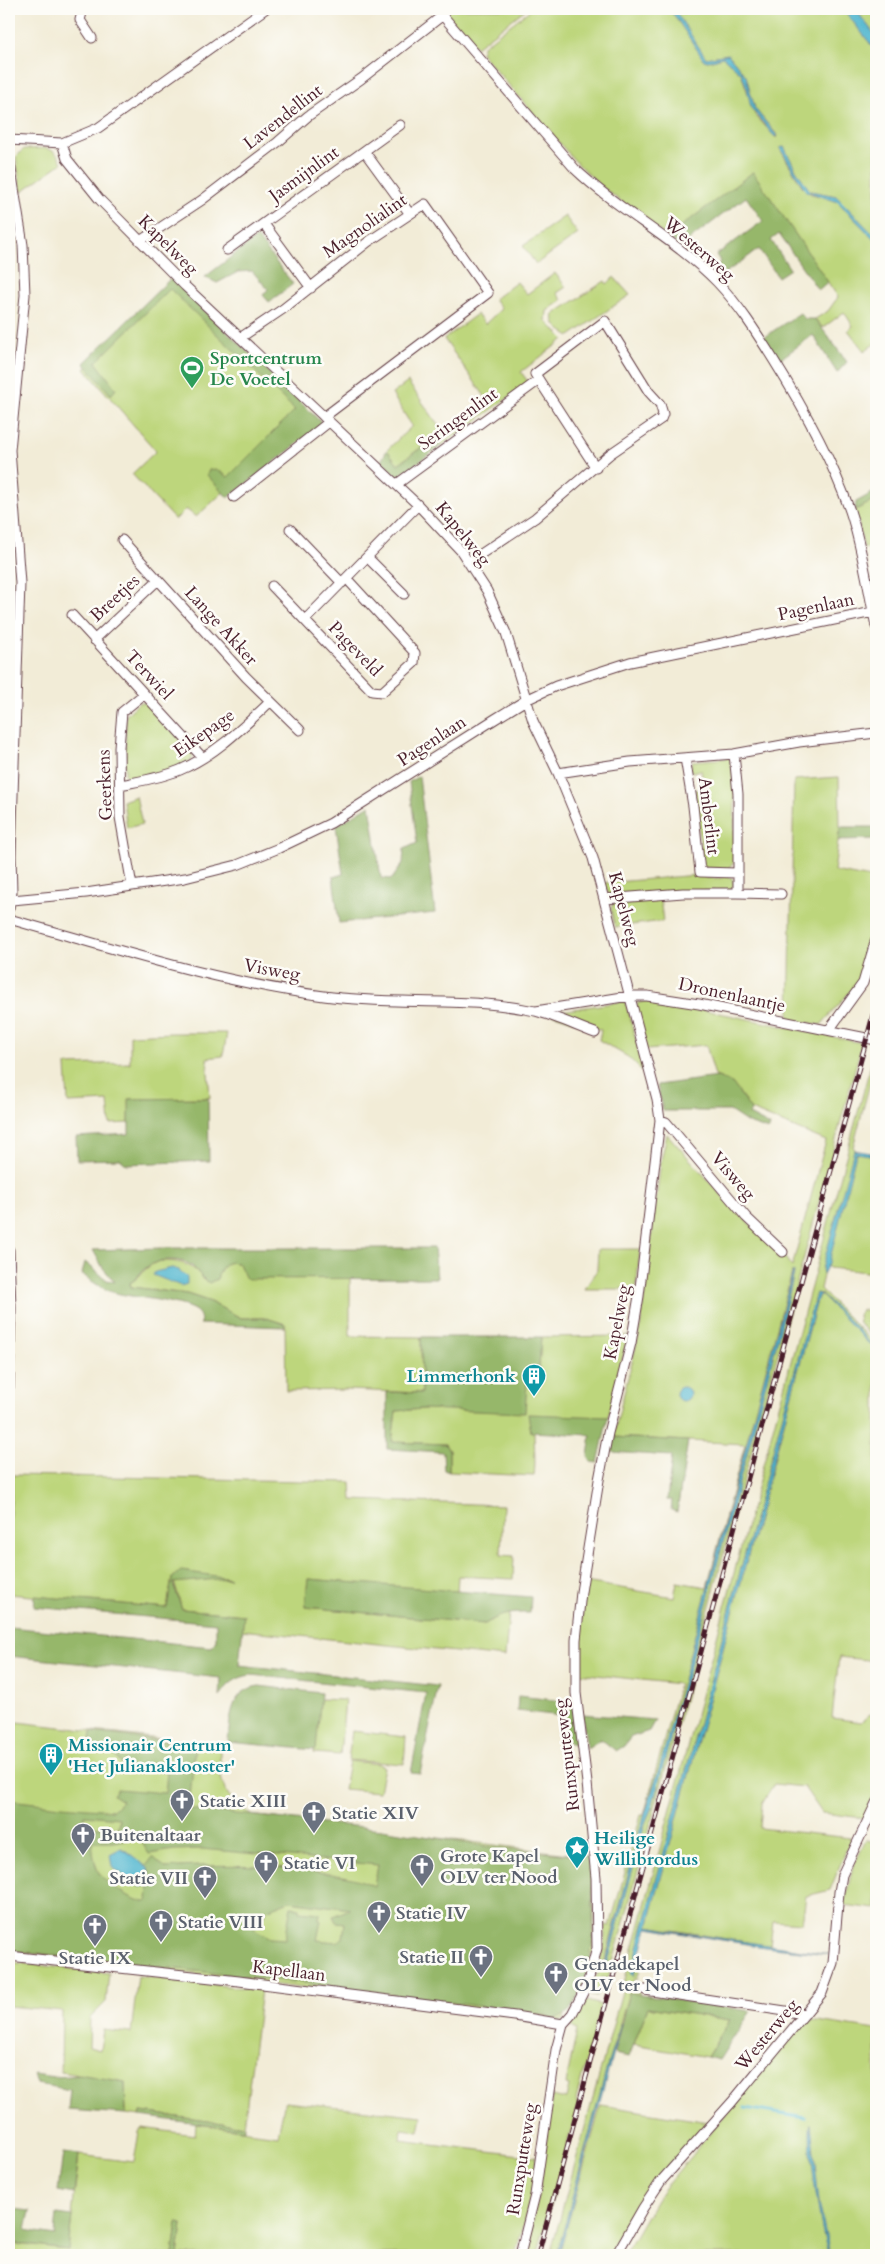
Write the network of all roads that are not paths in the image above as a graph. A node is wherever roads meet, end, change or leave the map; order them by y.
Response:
1 (82, 9) edge
2 (265, 9) edge
3 (440, 12) edge
4 (92, 38) dead end
5 (400, 125) dead end
6 (9, 140) edge
7 (62, 143) junction
8 (364, 151) junction
9 (9, 157) edge
10 (410, 214) junction
11 (264, 224) junction
12 (140, 241) junction
13 (227, 250) dead end
14 (311, 288) junction
15 (240, 338) junction
16 (539, 380) junction
17 (326, 420) junction
18 (9, 450) edge
19 (596, 468) junction
20 (397, 484) junction
21 (234, 497) dead end
22 (418, 505) junction
23 (290, 529) dead end
24 (122, 540) dead end
25 (368, 558) junction
26 (469, 562) junction
27 (158, 580) junction
28 (344, 581) junction
29 (272, 586) dead end
30 (404, 594) dead end
31 (873, 612) junction
32 (72, 615) dead end
33 (305, 620) junction
34 (876, 626) edge
35 (94, 640) junction
36 (144, 694) junction
37 (526, 700) junction
38 (270, 702) junction
39 (300, 730) dead end
40 (876, 733) edge
41 (734, 754) junction
42 (202, 758) junction
43 (685, 758) junction
44 (558, 773) junction
45 (120, 785) junction
46 (737, 873) junction
47 (132, 886) junction
48 (738, 894) junction
49 (782, 894) dead end
50 (605, 899) junction
51 (10, 904) edge
52 (9, 918) edge
53 (876, 939) edge
54 (629, 996) junction
55 (536, 1011) junction
56 (829, 1030) junction
57 (595, 1033) dead end
58 (876, 1040) edge
59 (660, 1120) junction
60 (9, 1250) edge
61 (783, 1252) dead end
62 (10, 1308) edge
63 (9, 1387) edge
64 (599, 1480) joint
65 (876, 1803) edge
66 (9, 1956) edge
67 (645, 1990) dead end
68 (805, 2014) junction
69 (563, 2024) junction
70 (520, 2255) edge
71 (616, 2255) edge

1 - 4 street
2 - 7 street
3 - 12 street, Lavendellint
3 - 31 street, Westerweg
5 - 8 street, Jasmijnlint
6 - 7 street
7 - 12 street, Kapelweg
8 - 10 street, Jasmijnlint
8 - 11 street, Jasmijnlint
9 - 18 street
10 - 14 street, Magnolialint
10 - 17 street, Magnolialint
11 - 13 street, Jasmijnlint
11 - 14 street, Jasmijnlint
12 - 15 street, Kapelweg
14 - 15 street, Magnolialint
15 - 17 street, Kapelweg
16 - 19 street
16 - 19 street, Seringenlint
16 - 20 street, Seringenlint
17 - 20 street, Kapelweg
17 - 21 street
18 - 51 street
19 - 26 street, Seringenlint
20 - 22 street, Kapelweg
22 - 25 street, Pageveld
22 - 26 street, Kapelweg
23 - 28 street, Pageveld
24 - 27 street, Lange Akker
25 - 28 street, Pageveld
25 - 30 street
26 - 37 street, Kapelweg
27 - 35 street, Breetjes
27 - 38 street, Lange Akker
28 - 33 street, Pageveld
28 - 33 street, Pageveld
29 - 33 street, Pageveld
31 - 34 street, Westerweg
31 - 37 street, Pagenlaan
32 - 35 street, Terwiel
35 - 36 street, Terwiel
36 - 42 street, Terwiel
36 - 45 street, Geerkens
37 - 44 street, Kapelweg
37 - 47 street, Pagenlaan
38 - 39 street, Lange Akker
38 - 42 street, Eikepage
40 - 41 street, Amberlint
41 - 43 street, Amberlint
41 - 46 street, Amberlint
42 - 45 street, Eikepage
43 - 44 street, Amberlint
43 - 46 street, Amberlint
44 - 50 street, Kapelweg
45 - 47 street, Geerkens
46 - 48 street, Amberlint
47 - 51 street, Pagenlaan
48 - 49 street
48 - 50 street
50 - 54 street, Kapelweg
52 - 55 street, Visweg
53 - 56 street
54 - 55 street, Visweg
54 - 56 street, Dronenlaantje
54 - 59 street, Kapelweg
55 - 57 street, Visweg
56 - 58 street
59 - 61 street, Visweg
59 - 64 street, Kapelweg
60 - 62 street
62 - 63 street
64 - 69 street, Runxputteweg
65 - 68 street, Westerweg
66 - 69 street, Kapellaan
67 - 68 street
68 - 71 street, Westerweg
69 - 70 street, Runxputteweg

